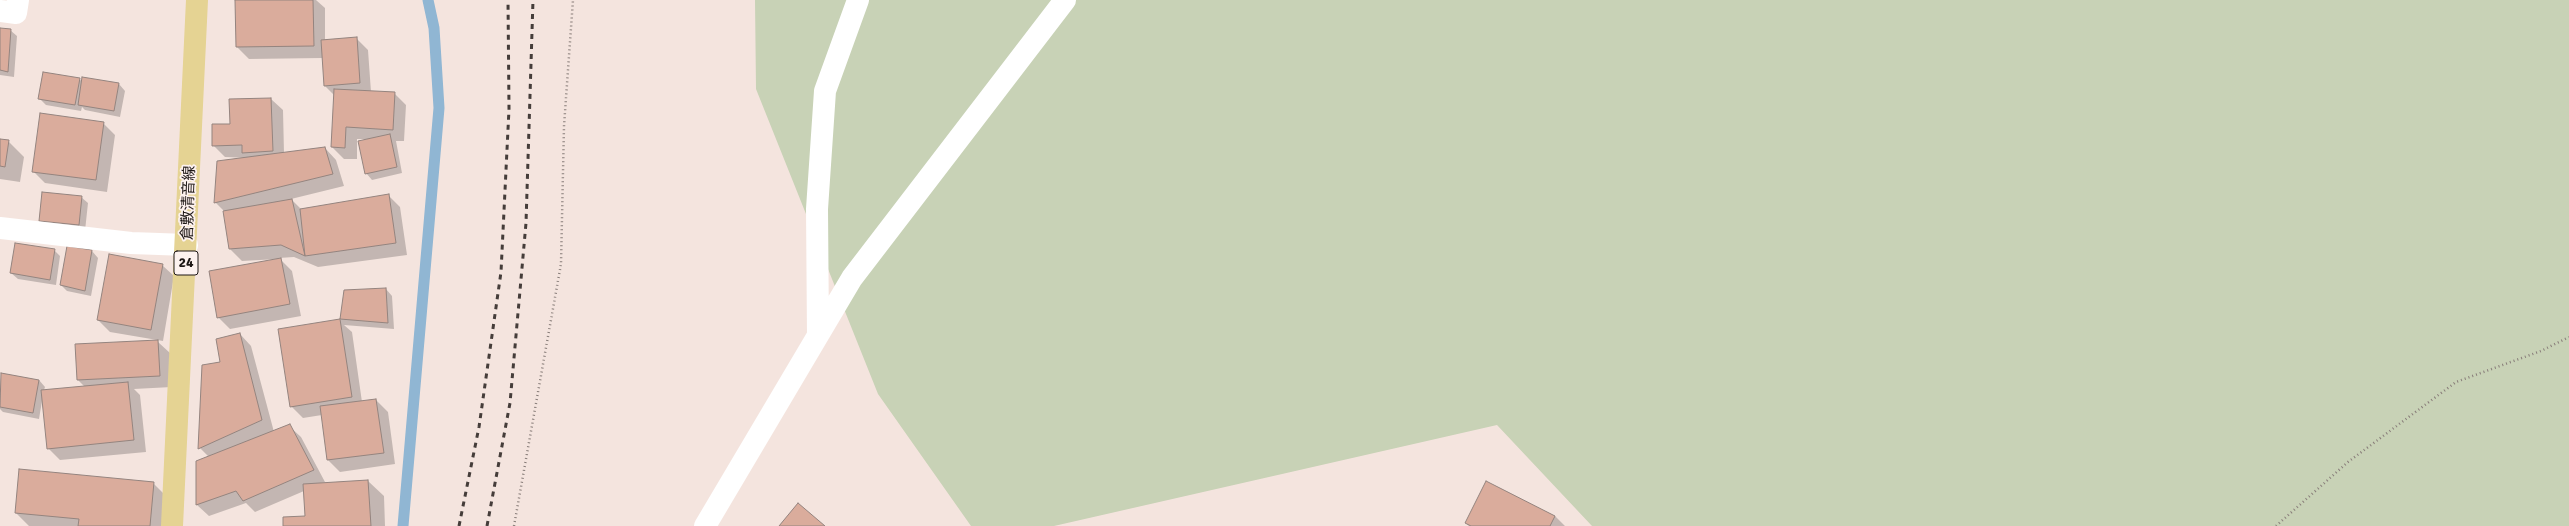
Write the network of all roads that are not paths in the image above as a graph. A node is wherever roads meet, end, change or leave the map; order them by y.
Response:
1 (18, 0) edge
2 (197, 0) edge
3 (858, 0) edge
4 (1065, 0) edge
5 (0, 11) edge
6 (0, 228) edge
7 (187, 245) junction
8 (818, 335) junction
9 (172, 526) edge
10 (705, 526) edge

1 - 5 street
2 - 7 main road, 倉敷清音線 / 24
3 - 8 street
4 - 8 street
6 - 7 street
7 - 9 main road, 倉敷清音線 / 24
8 - 10 street

